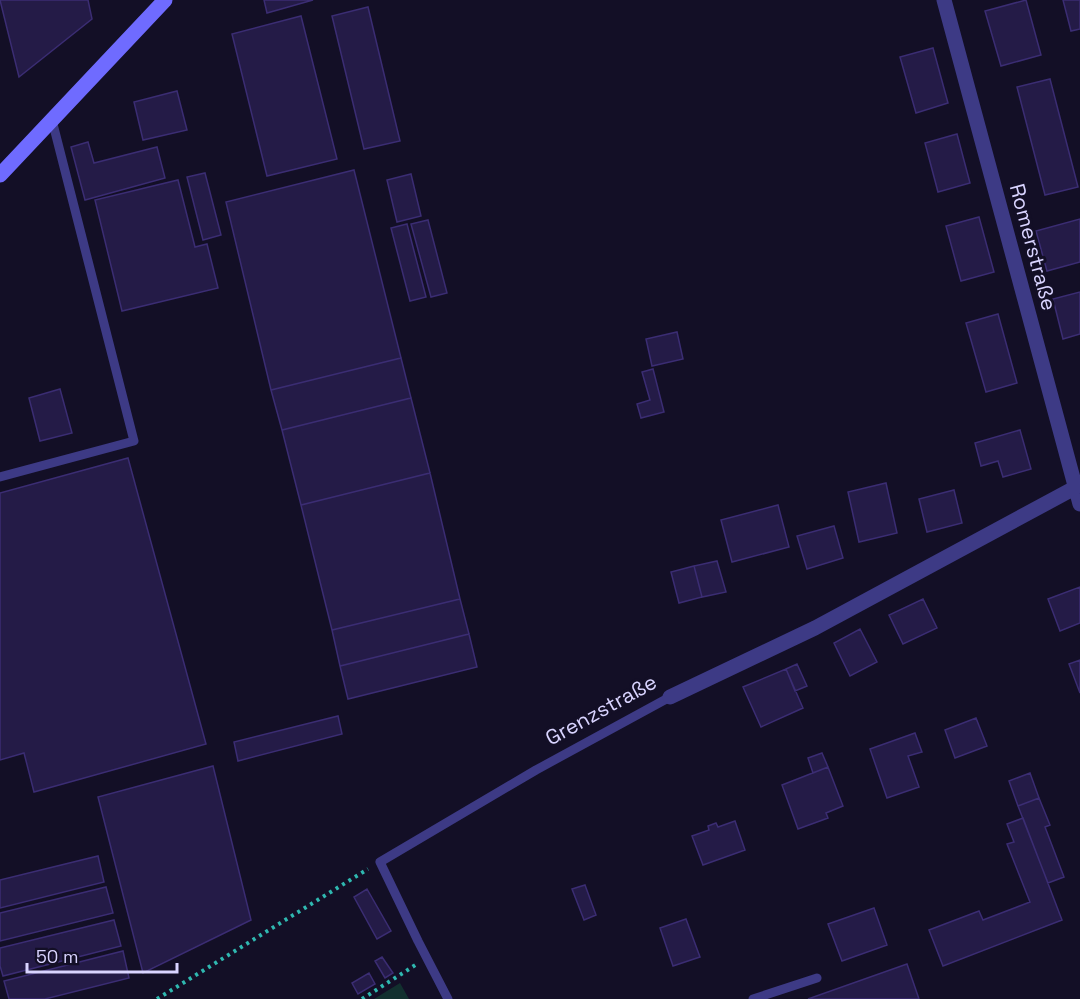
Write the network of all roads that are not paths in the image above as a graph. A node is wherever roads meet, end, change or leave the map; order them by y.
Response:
1 (165, 0) edge
2 (945, 0) edge
3 (52, 120) junction
4 (0, 175) edge
5 (0, 477) edge
6 (1077, 486) edge
7 (1080, 504) edge
8 (670, 697) joint
9 (817, 978) dead end
10 (448, 999) edge
11 (753, 999) edge

1 - 3 main road
2 - 6 street, Romerstraße
3 - 4 main road
3 - 5 lane
6 - 7 street, Romerstraße
6 - 8 street, Grenzstraße
8 - 10 lane, Grenzstraße
9 - 11 lane

